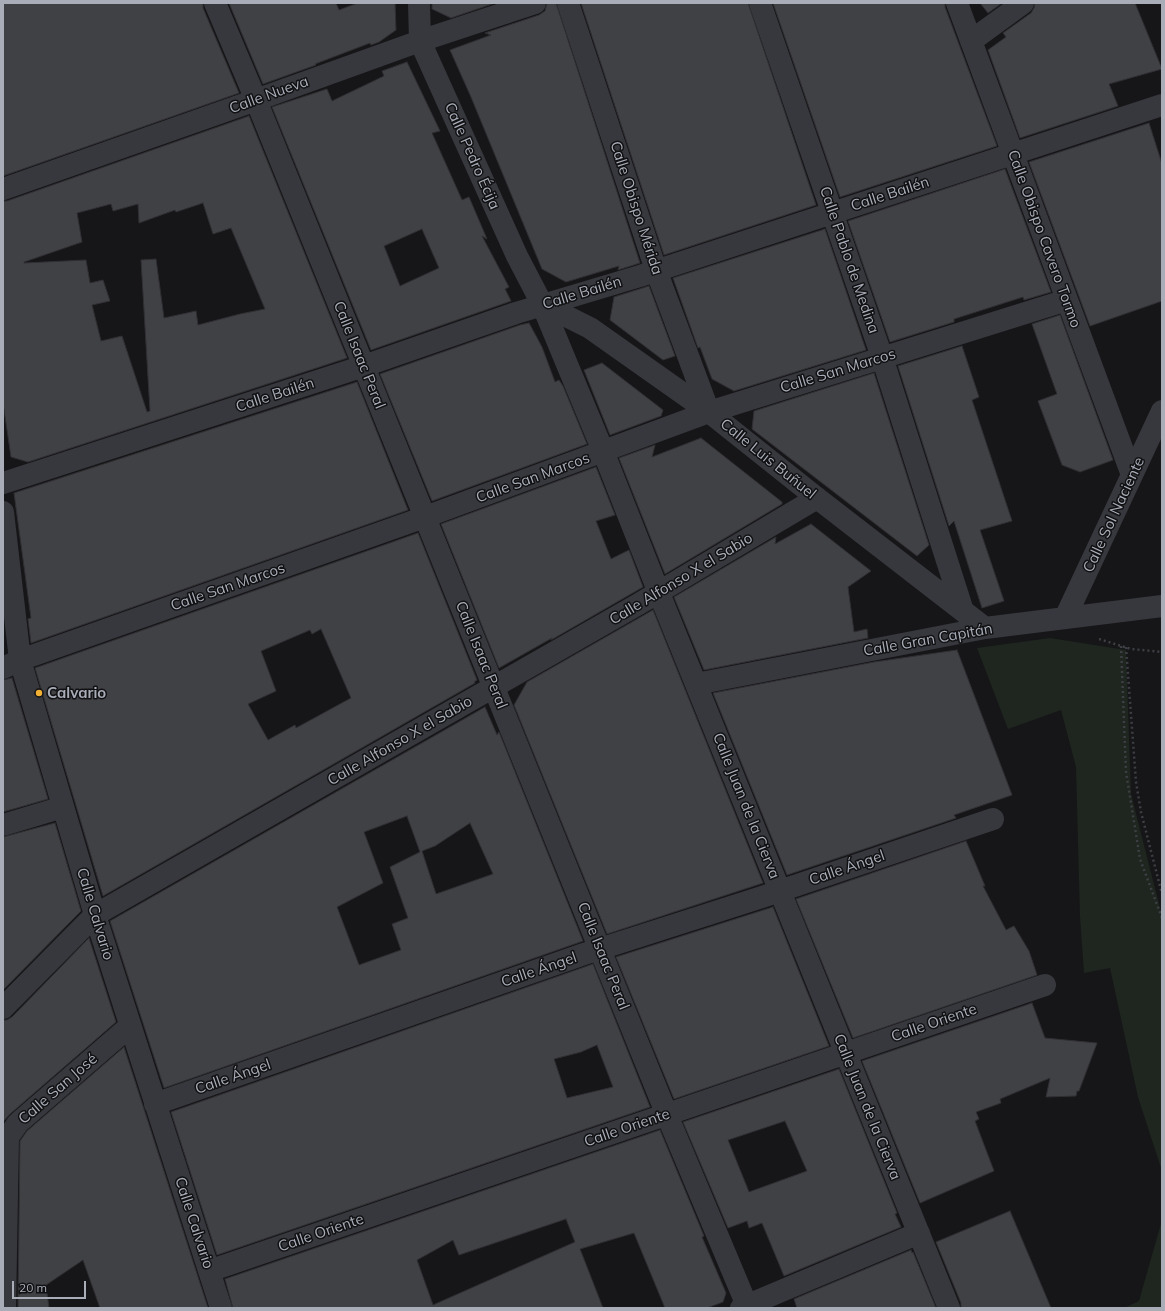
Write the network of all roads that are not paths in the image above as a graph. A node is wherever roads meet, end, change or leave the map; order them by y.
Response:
1 (215, 3) edge
2 (419, 3) edge
3 (535, 3) edge
4 (568, 3) edge
5 (760, 3) edge
6 (956, 3) edge
7 (1023, 3) edge
8 (420, 40) junction
9 (971, 41) junction
10 (256, 100) junction
11 (1162, 105) edge
12 (1013, 154) junction
13 (3, 189) edge
14 (833, 212) junction
15 (656, 270) junction
16 (1067, 300) junction
17 (542, 304) junction
18 (882, 357) junction
19 (364, 366) junction
20 (1162, 411) edge
21 (709, 412) junction
22 (603, 451) junction
23 (1132, 475) junction
24 (3, 483) edge
25 (817, 498) junction
26 (3, 512) edge
27 (425, 517) junction
28 (659, 593) junction
29 (1162, 606) edge
30 (963, 611) junction
31 (1066, 618) junction
32 (985, 628) junction
33 (12, 664) edge
34 (696, 684) junction
35 (494, 687) junction
36 (63, 807) junction
37 (993, 819) dead end
38 (3, 825) edge
39 (780, 891) junction
40 (95, 915) junction
41 (601, 949) junction
42 (1045, 985) dead end
43 (3, 1008) edge
44 (130, 1026) junction
45 (845, 1054) junction
46 (155, 1104) junction
47 (667, 1115) junction
48 (919, 1233) junction
49 (209, 1271) junction
50 (745, 1307) edge
51 (5, 1308) edge
52 (221, 1308) edge
53 (949, 1308) edge

1 - 10 street, Calle Isaac Peral
2 - 8 street, Calle Pedro Écija
3 - 8 street, Calle Nueva
4 - 15 street, Calle Obispo Mérida
5 - 14 street, Calle Pablo de Medina
6 - 9 street, Calle Obispo Cavero Tormo
7 - 9 street
8 - 10 street, Calle Nueva
8 - 17 street, Calle Pedro Écija
9 - 12 street, Calle Obispo Cavero Tormo
10 - 13 street, Calle Nueva
10 - 19 street, Calle Isaac Peral
11 - 12 street, Calle Bailén
12 - 14 street, Calle Bailén
12 - 16 street, Calle Obispo Cavero Tormo
14 - 15 street, Calle Bailén
14 - 18 street, Calle Pablo de Medina
15 - 17 street, Calle Bailén
15 - 21 street, Calle Obispo Mérida
16 - 18 street, Calle San Marcos
16 - 23 street, Calle Obispo Cavero Tormo
17 - 19 street, Calle Bailén
17 - 21 street, Calle Luis Buñuel
17 - 22 street, Calle Juan de la Cierva
18 - 21 street, Calle San Marcos
18 - 30 street, Calle Pablo de Medina
19 - 24 street, Calle Bailén
19 - 27 street, Calle Isaac Peral
20 - 23 street, Calle Sol Naciente
21 - 22 street, Calle San Marcos
21 - 25 street, Calle Luis Buñuel
22 - 27 street, Calle San Marcos
22 - 28 street, Calle Juan de la Cierva
23 - 31 street, Calle Sol Naciente
25 - 28 street, Calle Alfonso X el Sabio
25 - 30 street, Calle Luis Buñuel
26 - 33 street, Calle Calvario
27 - 33 street, Calle San Marcos
27 - 35 street, Calle Isaac Peral
28 - 34 street, Calle Juan de la Cierva
28 - 35 street, Calle Alfonso X el Sabio
29 - 31 street, Calle Gran Capitán
30 - 32 street, Calle Luis Buñuel
31 - 32 street, Calle Gran Capitán
32 - 34 street, Calle Gran Capitán
33 - 36 street, Calle Calvario
34 - 39 street, Calle Juan de la Cierva
35 - 40 street, Calle Alfonso X el Sabio
35 - 41 street, Calle Isaac Peral
36 - 38 street
36 - 40 street, Calle Calvario
37 - 39 street, Calle Ángel
39 - 41 street, Calle Ángel
39 - 45 street, Calle Juan de la Cierva
40 - 43 street, Calle Alfonso X el Sabio
40 - 44 street, Calle Calvario
41 - 46 street, Calle Ángel
41 - 47 street, Calle Isaac Peral
42 - 45 street, Calle Oriente
44 - 46 street, Calle Calvario
44 - 51 street, Calle San José
45 - 47 street, Calle Oriente
45 - 48 street, Calle Juan de la Cierva
46 - 49 street, Calle Calvario
47 - 49 street, Calle Oriente
47 - 50 street, Calle Isaac Peral
48 - 50 street
48 - 53 street, Calle Juan de la Cierva
49 - 52 street, Calle Calvario

